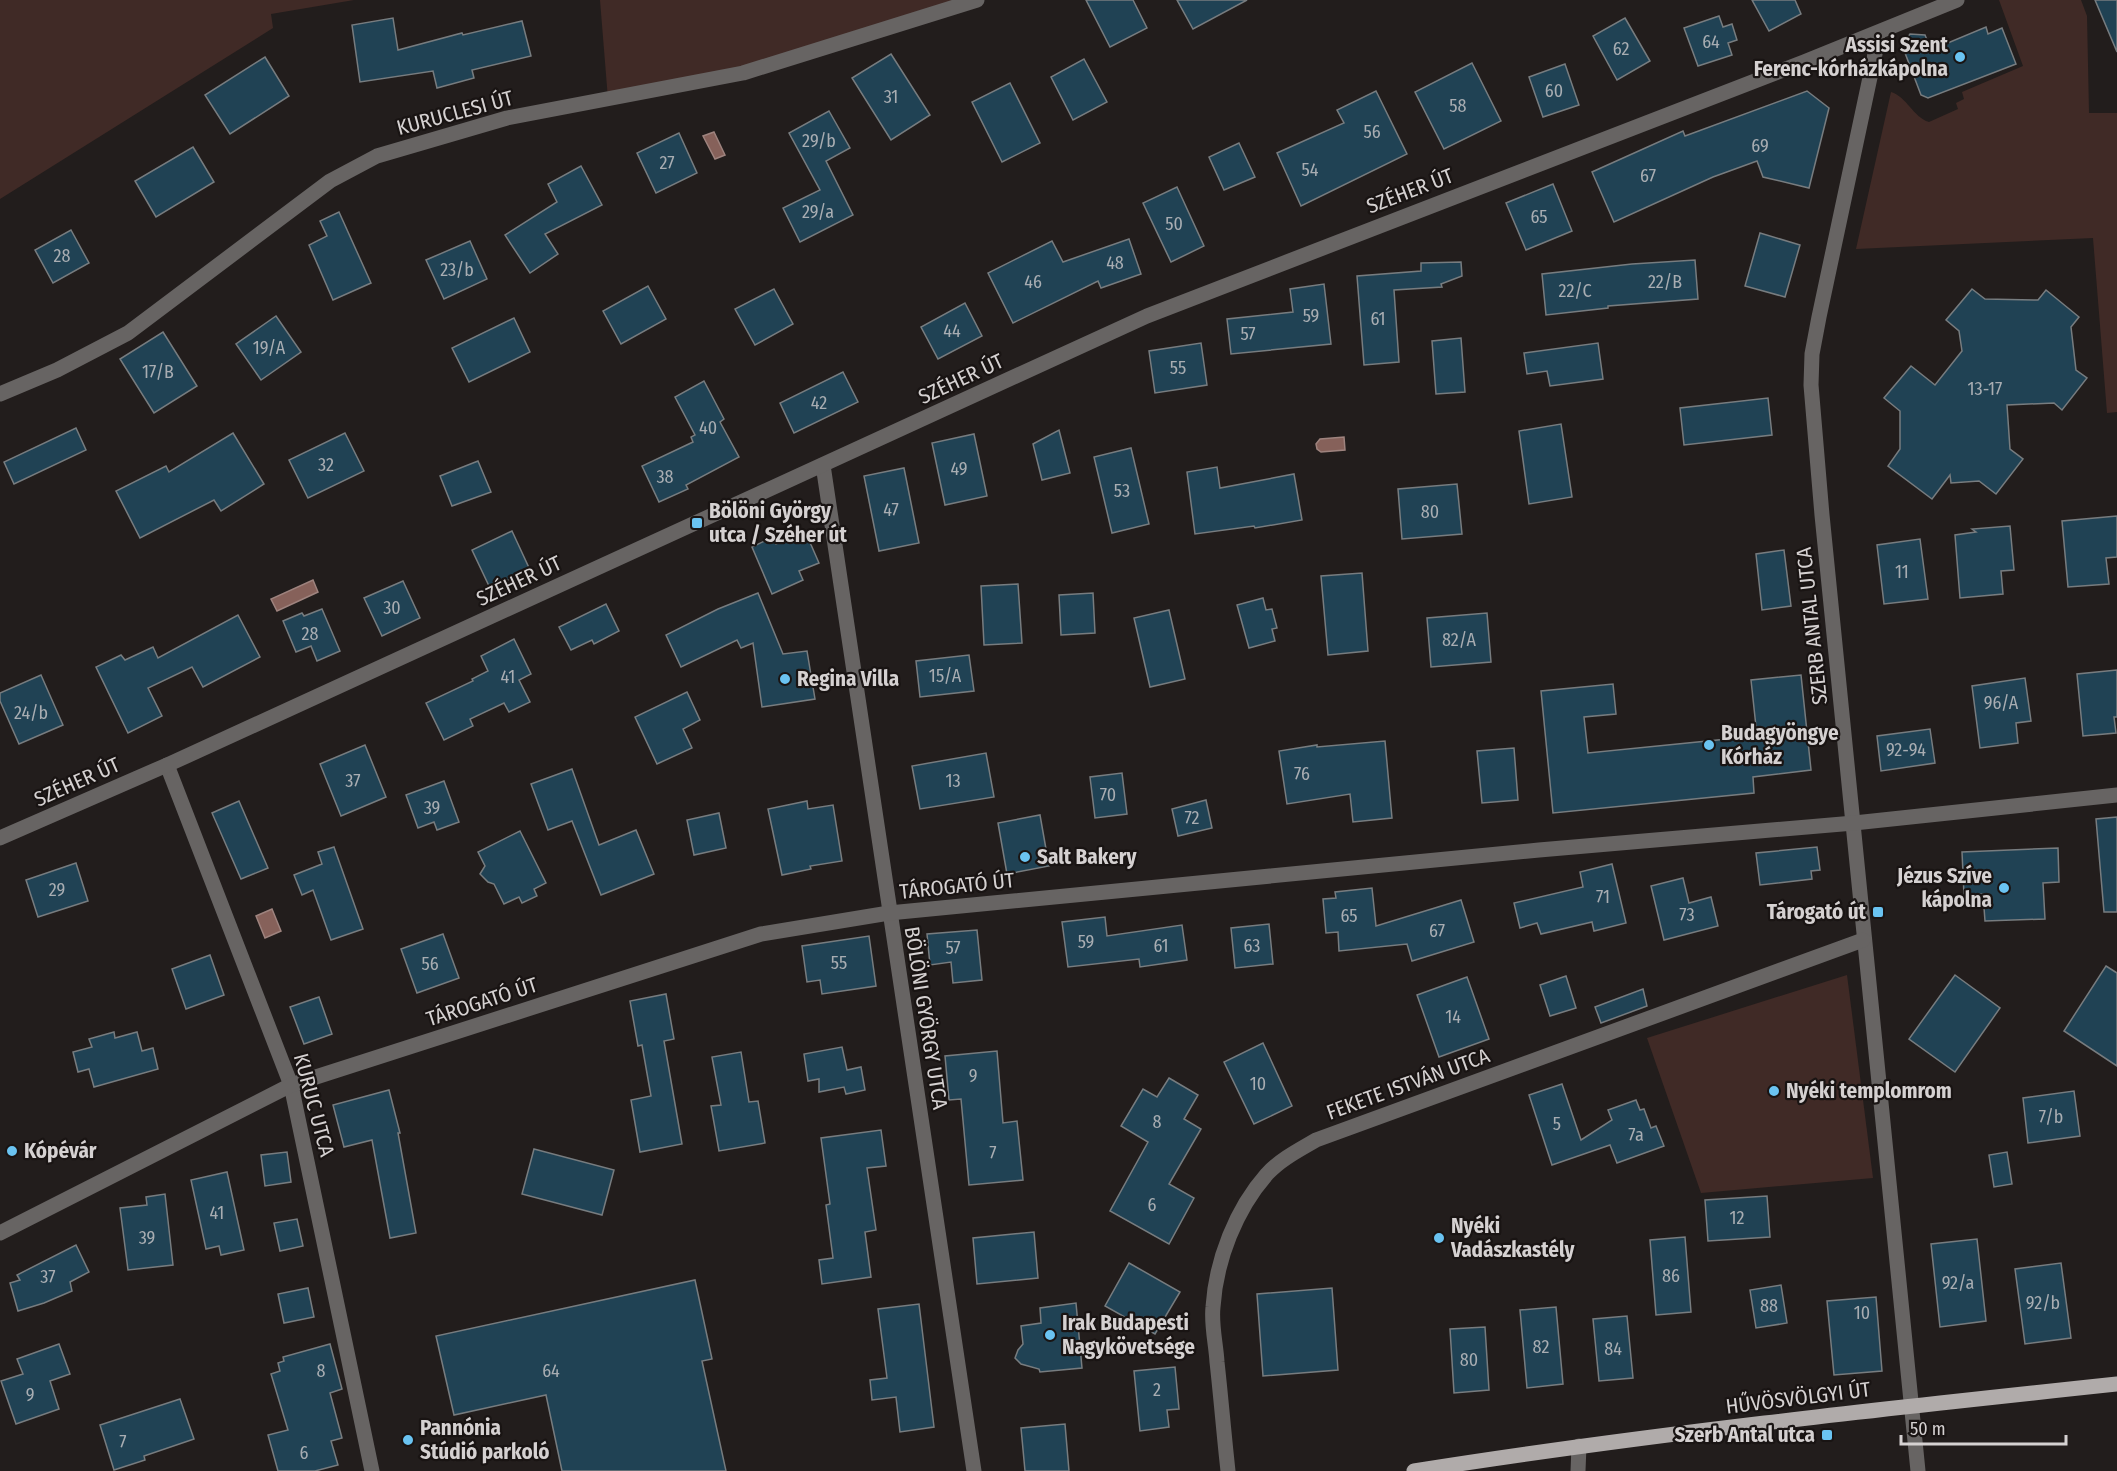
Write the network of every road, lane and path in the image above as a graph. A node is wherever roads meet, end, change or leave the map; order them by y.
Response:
1 (977, 0) edge
2 (1958, 0) edge
3 (1878, 33) junction
4 (0, 394) edge
5 (823, 465) junction
6 (167, 765) junction
7 (2117, 795) edge
8 (1854, 823) junction
9 (0, 838) edge
10 (889, 914) junction
11 (1863, 940) junction
12 (291, 1085) junction
13 (0, 1233) edge
14 (2117, 1384) edge
15 (1910, 1406) junction
16 (1579, 1446) junction
17 (372, 1471) edge
18 (974, 1471) edge
19 (1228, 1471) edge
20 (1414, 1471) edge
21 (1578, 1471) edge
22 (1918, 1471) edge

1 - 4 street, KURUCLESI ÚT
2 - 3 street, SZÉHER ÚT
3 - 5 street, SZÉHER ÚT
3 - 8 street, SZERB ANTAL UTCA
5 - 6 street, SZÉHER ÚT
5 - 10 street, BÖLÖNI GYÖRGY UTCA
6 - 9 street, SZÉHER ÚT
6 - 12 street, KURUC UTCA
7 - 8 street, TÁROGATÓ ÚT
8 - 10 street, TÁROGATÓ ÚT
8 - 11 street, SZERB ANTAL UTCA
10 - 12 street, TÁROGATÓ ÚT
10 - 18 street, BÖLÖNI GYÖRGY UTCA
11 - 15 street, SZERB ANTAL UTCA
11 - 19 street, FEKETE ISTVÁN UTCA
12 - 13 street, TÁROGATÓ ÚT
12 - 17 street, KURUC UTCA
14 - 15 main road, HŰVÖSVÖLGYI ÚT
15 - 16 main road, HŰVÖSVÖLGYI ÚT
15 - 22 street, SZERB ANTAL UTCA
16 - 20 main road, HŰVÖSVÖLGYI ÚT
16 - 21 street

